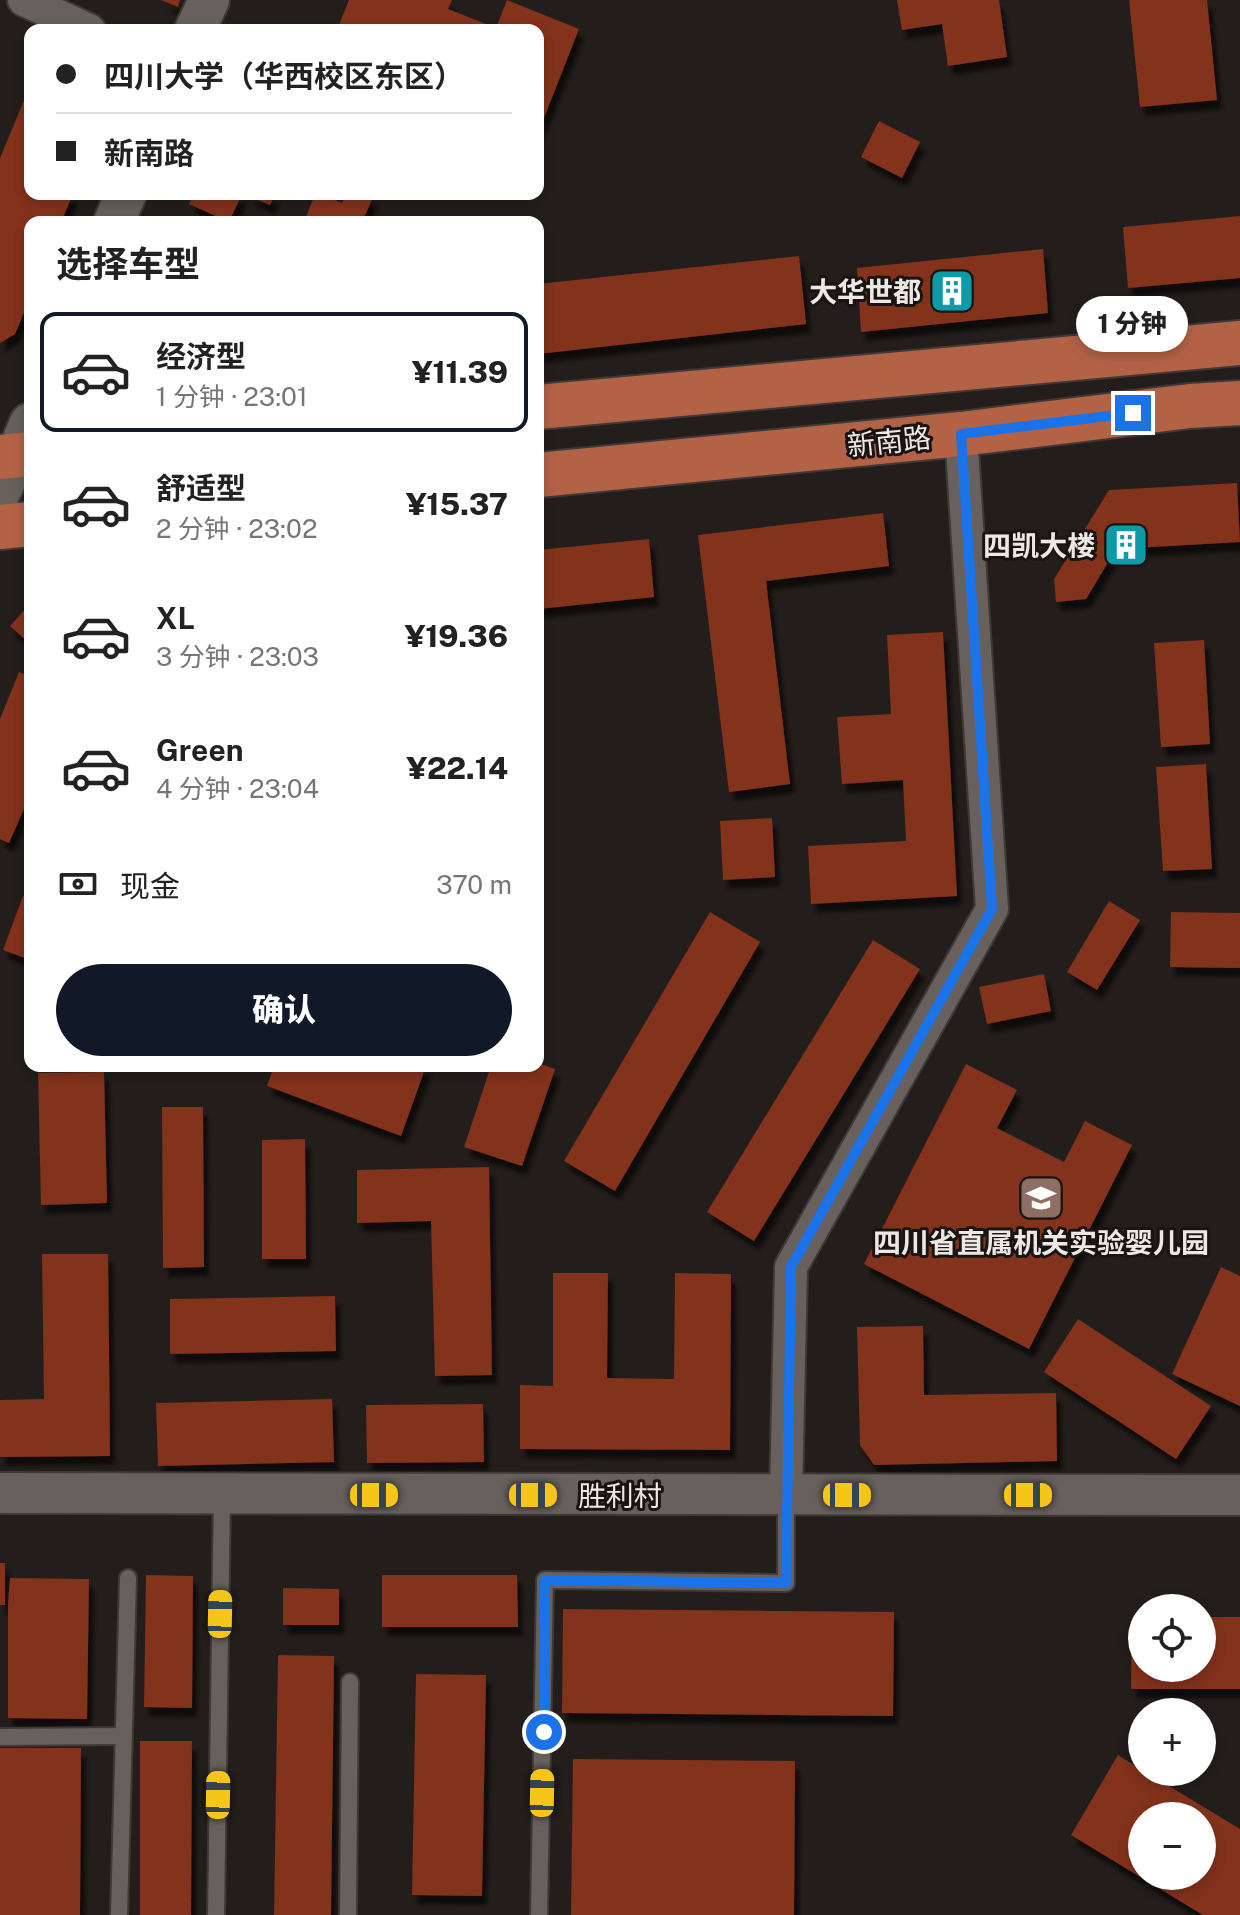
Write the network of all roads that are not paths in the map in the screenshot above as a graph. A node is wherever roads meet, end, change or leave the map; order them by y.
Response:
1 (24, 0) edge
2 (209, 0) edge
3 (76, 24) edge
4 (198, 24) edge
5 (1240, 343) edge
6 (1240, 403) edge
7 (544, 406) edge
8 (961, 434) junction
9 (544, 474) edge
10 (24, 525) edge
11 (0, 527) edge
12 (0, 1493) edge
13 (222, 1494) junction
14 (786, 1495) junction
15 (1240, 1495) edge
16 (128, 1578) dead end
17 (350, 1682) dead end
18 (124, 1736) junction
19 (0, 1737) edge
20 (119, 1915) edge
21 (216, 1915) edge
22 (348, 1915) edge
23 (539, 1915) edge

1 - 3 street
2 - 4 street
5 - 7 main road
6 - 8 main road, 新南路
8 - 9 main road, 新南路
8 - 14 street
10 - 11 main road
12 - 13 street, 胜利村
13 - 14 street, 胜利村
13 - 21 lane
14 - 15 street, 胜利村
14 - 23 lane
16 - 18 lane
17 - 22 lane
18 - 19 lane
18 - 20 lane

